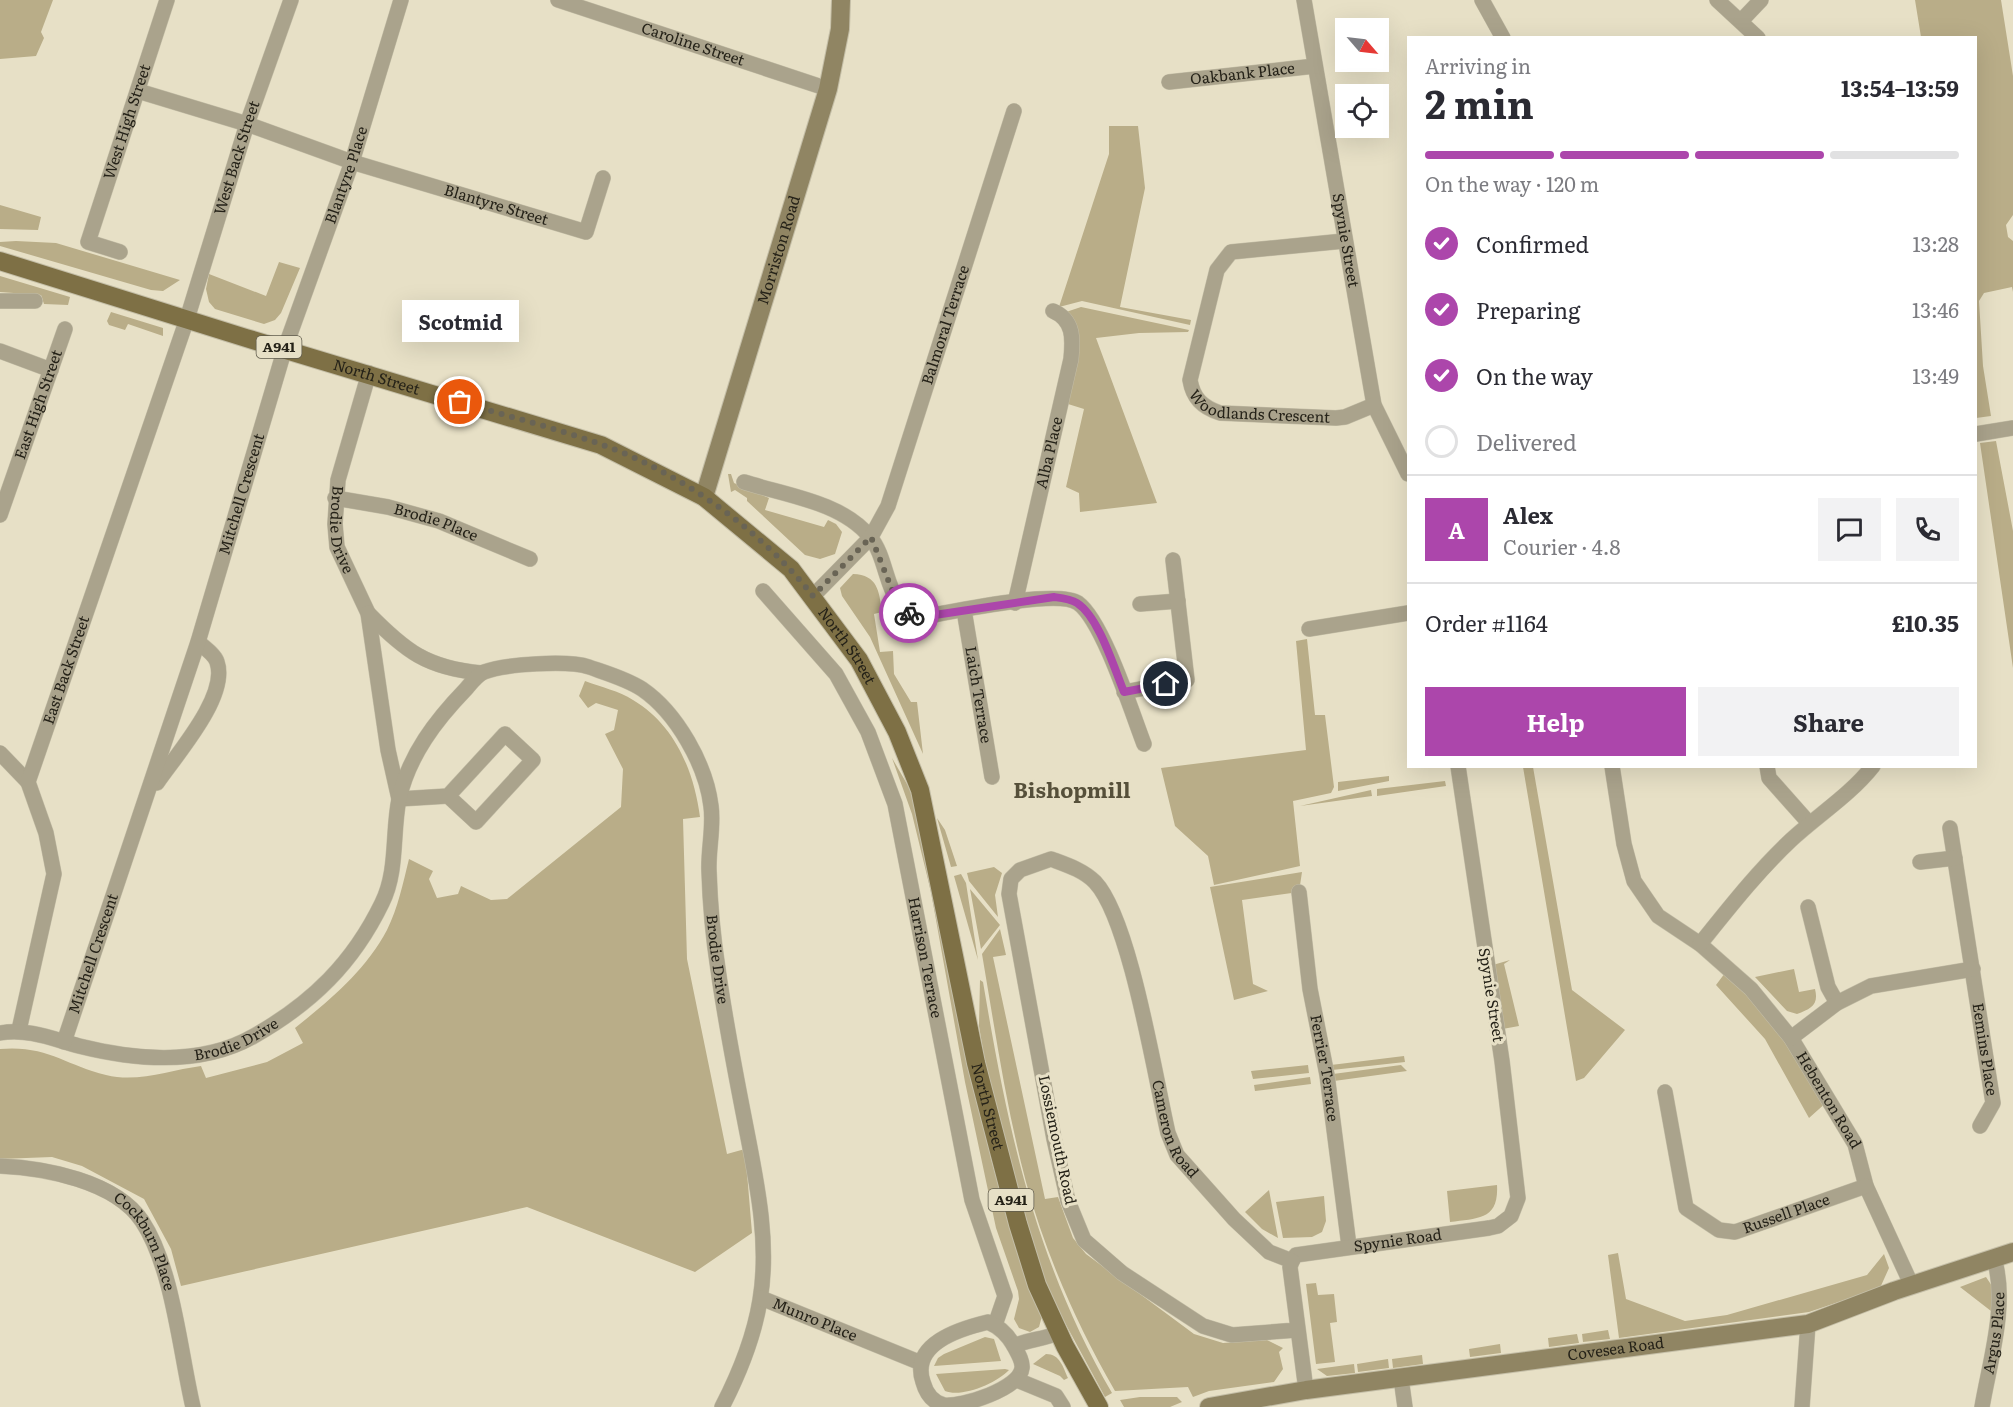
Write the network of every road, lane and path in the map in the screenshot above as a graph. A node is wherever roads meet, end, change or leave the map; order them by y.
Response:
1 (167, 0) edge
2 (291, 0) edge
3 (401, 0) edge
4 (841, 0) edge
5 (1304, 0) edge
6 (1482, 0) edge
7 (1717, 0) edge
8 (1761, 0) edge
9 (568, 1) edge
10 (1742, 21) junction
11 (1502, 36) edge
12 (1756, 36) edge
13 (1315, 66) junction
14 (1169, 82) dead end
15 (828, 89) junction
16 (138, 90) junction
17 (1014, 111) dead end
18 (247, 124) junction
19 (352, 162) junction
20 (603, 178) dead end
21 (1344, 241) junction
22 (120, 252) dead end
23 (0, 261) edge
24 (34, 301) dead end
25 (0, 302) edge
26 (1053, 311) dead end
27 (188, 319) junction
28 (65, 329) dead end
29 (285, 348) junction
30 (0, 351) edge
31 (51, 370) junction
32 (369, 373) junction
33 (1374, 405) junction
34 (2013, 428) edge
35 (1977, 434) edge
36 (1407, 472) edge
37 (744, 482) dead end
38 (704, 497) junction
39 (335, 498) junction
40 (0, 515) edge
41 (871, 537) junction
42 (531, 559) dead end
43 (1173, 560) dead end
44 (763, 591) dead end
45 (813, 596) junction
46 (1178, 601) junction
47 (1014, 603) junction
48 (1140, 604) dead end
49 (964, 610) junction
50 (368, 613) junction
51 (1407, 613) edge
52 (1309, 629) dead end
53 (198, 642) junction
54 (481, 673) junction
55 (1124, 692) junction
56 (1144, 744) dead end
57 (0, 753) edge
58 (1458, 768) edge
59 (1612, 768) edge
60 (1767, 768) edge
61 (1871, 768) edge
62 (992, 777) dead end
63 (28, 782) junction
64 (448, 796) junction
65 (146, 798) junction
66 (399, 799) junction
67 (1809, 823) junction
68 (1950, 828) dead end
69 (1955, 858) junction
70 (1051, 859) joint
71 (1920, 862) dead end
72 (1299, 892) dead end
73 (1808, 907) dead end
74 (1700, 944) junction
75 (1972, 969) junction
76 (1837, 1003) junction
77 (19, 1030) junction
78 (0, 1033) edge
79 (1791, 1038) junction
80 (64, 1042) junction
81 (1665, 1092) dead end
82 (1980, 1126) dead end
83 (0, 1166) edge
84 (1866, 1186) junction
85 (1505, 1221) joint
86 (1349, 1246) junction
87 (2013, 1252) edge
88 (1994, 1258) junction
89 (1292, 1261) junction
90 (1912, 1286) junction
91 (761, 1298) junction
92 (1808, 1324) junction
93 (995, 1325) junction
94 (1297, 1330) junction
95 (1058, 1333) junction
96 (1016, 1351) junction
97 (923, 1358) junction
98 (1401, 1378) junction
99 (1017, 1380) junction
100 (1306, 1390) junction
101 (946, 1406) edge
102 (193, 1407) edge
103 (722, 1407) edge
104 (1063, 1407) edge
105 (1099, 1407) edge
106 (1209, 1407) edge
107 (1405, 1407) edge
108 (1802, 1407) edge
109 (1982, 1407) edge

1 - 16 street, West High Street
2 - 18 street, West Back Street
3 - 19 street, Blantyre Place
4 - 15 street, Morriston Road
5 - 13 street, Spynie Street
6 - 11 street
7 - 10 street
8 - 10 street
9 - 15 street, Caroline Street
10 - 12 street
13 - 14 street, Oakbank Place
13 - 21 street, Spynie Street
15 - 38 street, Morriston Road
16 - 18 street
16 - 22 street, West High Street
17 - 41 street, Balmoral Terrace
18 - 19 street
18 - 27 street, West Back Street
19 - 20 street, Blantyre Street
19 - 29 street, Blantyre Place
21 - 33 street, Spynie Street
21 - 33 street, Woodlands Crescent
23 - 27 main road, North Street / A941
24 - 25 street
26 - 47 street, Alba Place
27 - 29 main road, North Street / A941
27 - 63 street, East Back Street
28 - 31 street, East High Street
29 - 32 main road, North Street / A941
29 - 53 street, Mitchell Crescent
30 - 31 street
31 - 40 street, East High Street
32 - 38 main road, North Street / A941
32 - 39 street, Brodie Drive
33 - 36 street, Spynie Street
34 - 35 street
37 - 41 street
38 - 45 main road, North Street / A941
39 - 42 street, Brodie Place
39 - 50 street, Brodie Drive
41 - 45 street, Balmoral Terrace
41 - 49 street
43 - 46 street
44 - 93 street, Harrison Terrace
45 - 95 main road, North Street / A941
46 - 48 street
46 - 55 street
47 - 49 street
47 - 55 street
49 - 62 street, Laich Terrace
50 - 54 street, Brodie Drive
50 - 66 street, Brodie Drive
51 - 52 street
53 - 65 street, Mitchell Crescent
53 - 65 street, Mitchell Crescent
54 - 66 street, Brodie Drive
54 - 91 street, Brodie Drive
55 - 56 street
57 - 63 street
58 - 85 street, Spynie Street
59 - 74 street, Hebenton Road
60 - 67 street
61 - 67 street
63 - 77 street
64 - 64 street
64 - 66 street
65 - 80 street, Mitchell Crescent
66 - 80 street, Brodie Drive
67 - 74 street
68 - 69 street, Eemins Place
69 - 71 street
69 - 75 street, Eemins Place
70 - 89 street, Cameron Road
70 - 94 street, Lossiemouth Road
72 - 86 street, Ferrier Terrace
73 - 76 street
74 - 79 street, Hebenton Road
75 - 76 street
75 - 82 street, Eemins Place
76 - 79 street
77 - 78 street, Brodie Drive
77 - 80 street, Brodie Drive
79 - 84 street, Hebenton Road
81 - 84 street, Russell Place
83 - 102 street, Cockburn Place
84 - 90 street, Hebenton Road
85 - 86 street, Spynie Road
86 - 89 street, Spynie Road
87 - 88 street, Covesea Road
88 - 90 street, Covesea Road
88 - 109 street, Argus Place
89 - 94 street
90 - 92 street, Covesea Road
91 - 97 street, Munro Place
91 - 103 street, Brodie Drive
92 - 98 street, Covesea Road
92 - 108 street
93 - 96 street
93 - 97 street
94 - 100 street
95 - 96 street
95 - 105 main road, North Street / A941
96 - 99 street
97 - 101 street
98 - 100 street, Covesea Road
98 - 107 street
99 - 101 street
99 - 104 street
100 - 106 street, Covesea Road

